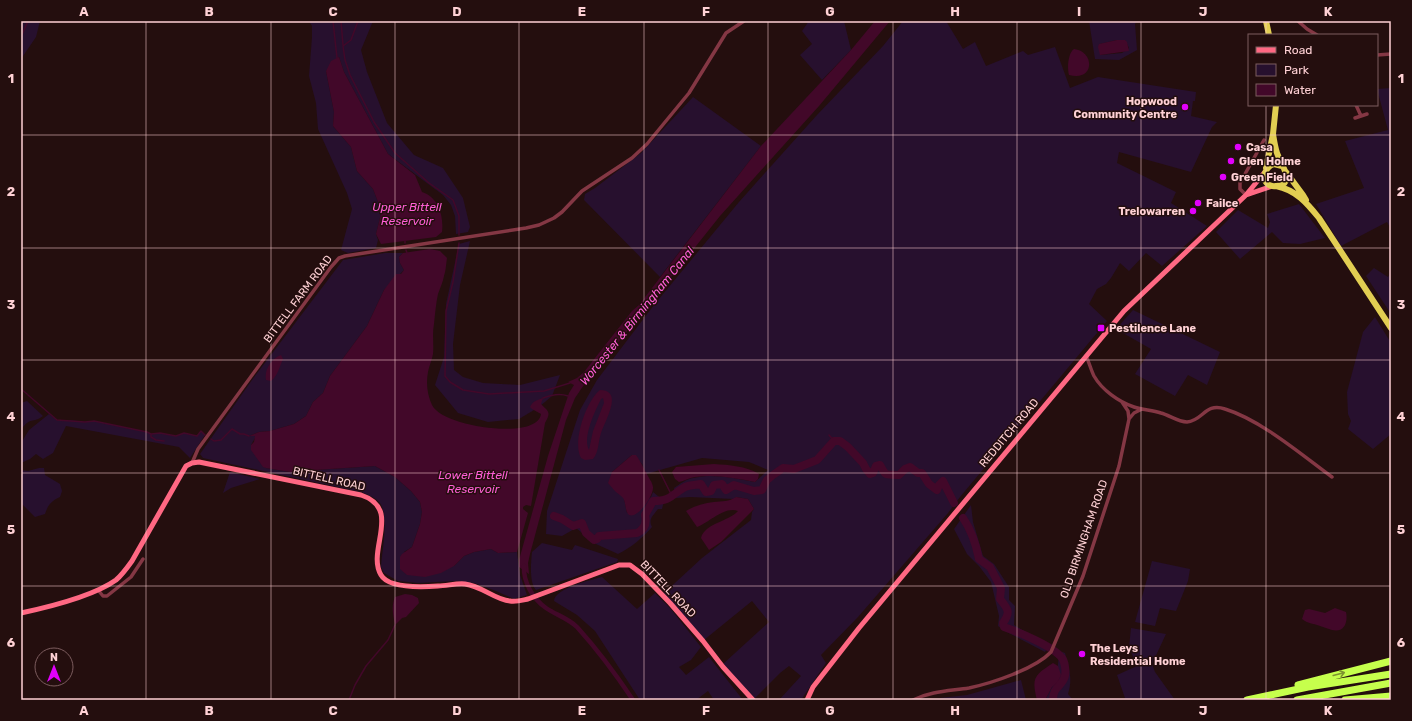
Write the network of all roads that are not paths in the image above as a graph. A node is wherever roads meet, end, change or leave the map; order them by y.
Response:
1 (744, 21) edge
2 (1266, 21) edge
3 (1298, 21) edge
4 (1269, 34) edge
5 (1315, 34) edge
6 (1391, 54) edge
7 (1378, 55) edge
8 (1278, 106) edge
9 (1356, 106) edge
10 (1367, 114) dead end
11 (1361, 116) junction
12 (1355, 118) dead end
13 (1273, 134) junction
14 (1264, 140) dead end
15 (1282, 166) junction
16 (1265, 171) junction
17 (1286, 172) junction
18 (1274, 186) junction
19 (1246, 195) junction
20 (1308, 204) junction
21 (1391, 328) edge
22 (1086, 356) junction
23 (1122, 402) junction
24 (1142, 409) junction
25 (1129, 419) junction
26 (192, 462) junction
27 (1332, 477) dead end
28 (143, 559) dead end
29 (98, 590) junction
30 (21, 613) edge
31 (1391, 661) edge
32 (1391, 674) edge
33 (1391, 683) edge
34 (1275, 694) junction
35 (1391, 696) edge
36 (753, 700) edge
37 (807, 700) edge
38 (913, 700) edge
39 (1247, 700) edge
40 (1296, 700) edge
41 (1345, 700) edge

1 - 26 street, BITTELL FARM ROAD
2 - 4 highway
3 - 5 street
6 - 7 street
8 - 13 highway, REDDITCH ROAD
9 - 11 street
10 - 11 street
11 - 12 street
13 - 15 highway, REDDITCH ROAD
13 - 16 highway, REDDITCH ROAD
14 - 19 street
15 - 16 highway
15 - 17 highway
16 - 18 highway
16 - 19 main road, REDDITCH ROAD
17 - 18 highway
17 - 20 highway
18 - 19 main road, REDDITCH ROAD
18 - 20 highway
19 - 22 main road, REDDITCH ROAD
20 - 21 highway
22 - 23 street
22 - 37 main road, REDDITCH ROAD
23 - 24 street
23 - 25 street
24 - 25 street
24 - 27 street
25 - 38 street, OLD BIRMINGHAM ROAD
26 - 29 main road
26 - 36 main road, BITTELL ROAD
28 - 29 street
29 - 30 main road
34 -> 31 highway
32 - 34 highway
33 - 40 highway
34 - 39 highway
35 - 41 highway

